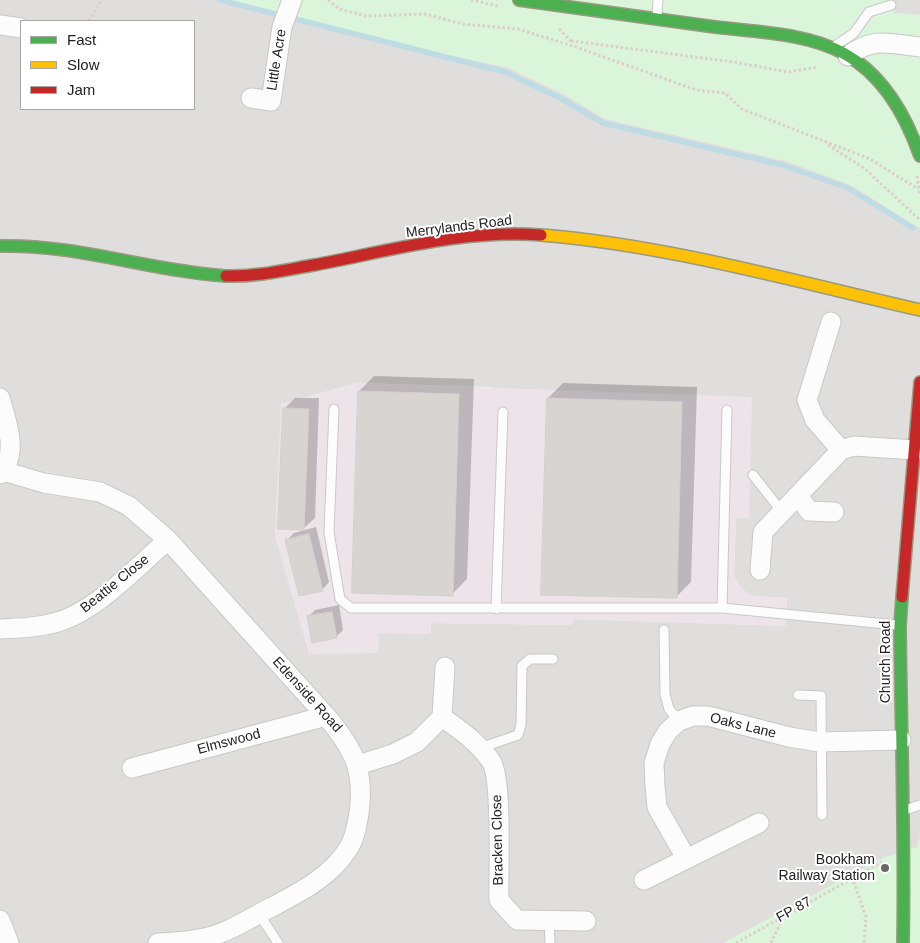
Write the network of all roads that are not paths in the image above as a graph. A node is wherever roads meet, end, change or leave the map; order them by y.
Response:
1 (518, 0) edge
2 (658, 0) edge
3 (891, 5) dead end
4 (287, 13) edge
5 (656, 19) junction
6 (0, 25) edge
7 (20, 28) edge
8 (920, 47) edge
9 (840, 52) junction
10 (251, 98) dead end
11 (920, 156) edge
12 (0, 246) edge
13 (920, 310) edge
14 (831, 322) dead end
15 (920, 382) edge
16 (0, 398) edge
17 (334, 410) dead end
18 (727, 410) dead end
19 (503, 412) dead end
20 (841, 450) junction
21 (915, 450) junction
22 (2, 472) edge
23 (753, 475) dead end
24 (799, 497) junction
25 (782, 512) junction
26 (834, 512) dead end
27 (168, 540) junction
28 (760, 570) dead end
29 (722, 608) junction
30 (496, 609) junction
31 (900, 626) junction
32 (0, 629) edge
33 (664, 630) dead end
34 (553, 659) dead end
35 (445, 667) dead end
36 (798, 696) dead end
37 (326, 716) junction
38 (442, 717) junction
39 (679, 721) junction
40 (901, 740) junction
41 (820, 742) junction
42 (480, 748) junction
43 (358, 765) junction
44 (132, 768) dead end
45 (920, 805) edge
46 (902, 811) junction
47 (822, 815) dead end
48 (759, 823) dead end
49 (686, 858) junction
50 (644, 880) dead end
51 (259, 914) junction
52 (0, 920) edge
53 (550, 920) junction
54 (586, 921) dead end
55 (205, 941) edge
56 (9, 943) edge
57 (158, 943) edge
58 (278, 943) edge
59 (550, 943) edge
60 (904, 943) edge

1 - 5 street
2 - 5 lane
3 - 9 lane
4 - 10 street, Little Acre
5 - 9 street
6 - 7 street
8 - 9 street
9 - 11 street
12 - 13 street, Merrylands Road
14 - 20 street
15 - 21 street, Church Road
16 - 22 street
17 - 30 lane
18 - 29 lane
19 - 30 lane
20 - 21 street
20 - 24 street
21 - 31 street, Church Road
22 - 27 street, Edenside Road
23 - 25 lane
24 - 25 street
24 - 26 street
25 - 28 street
27 - 32 street, Beattie Close
27 - 37 street, Edenside Road
29 - 30 lane
29 - 31 lane
31 - 40 street, Church Road
33 - 39 lane
34 - 42 lane
35 - 38 street
36 - 41 lane
37 - 43 street, Edenside Road
37 - 44 street, Elmswood
38 - 42 street, Bracken Close
38 - 43 street
39 - 41 street, Oaks Lane
39 - 49 street
40 - 41 street, Oaks Lane
40 - 46 street, Church Road
41 - 47 lane
42 - 53 street, Bracken Close
43 - 51 street, Edenside Road
45 - 46 lane
46 - 60 street, Church Road
48 - 49 street
49 - 50 street
51 - 55 street, Edenside Road
51 - 58 lane
52 - 56 street
53 - 54 street, Bracken Close
53 - 59 lane
55 - 57 street, Edenside Road

